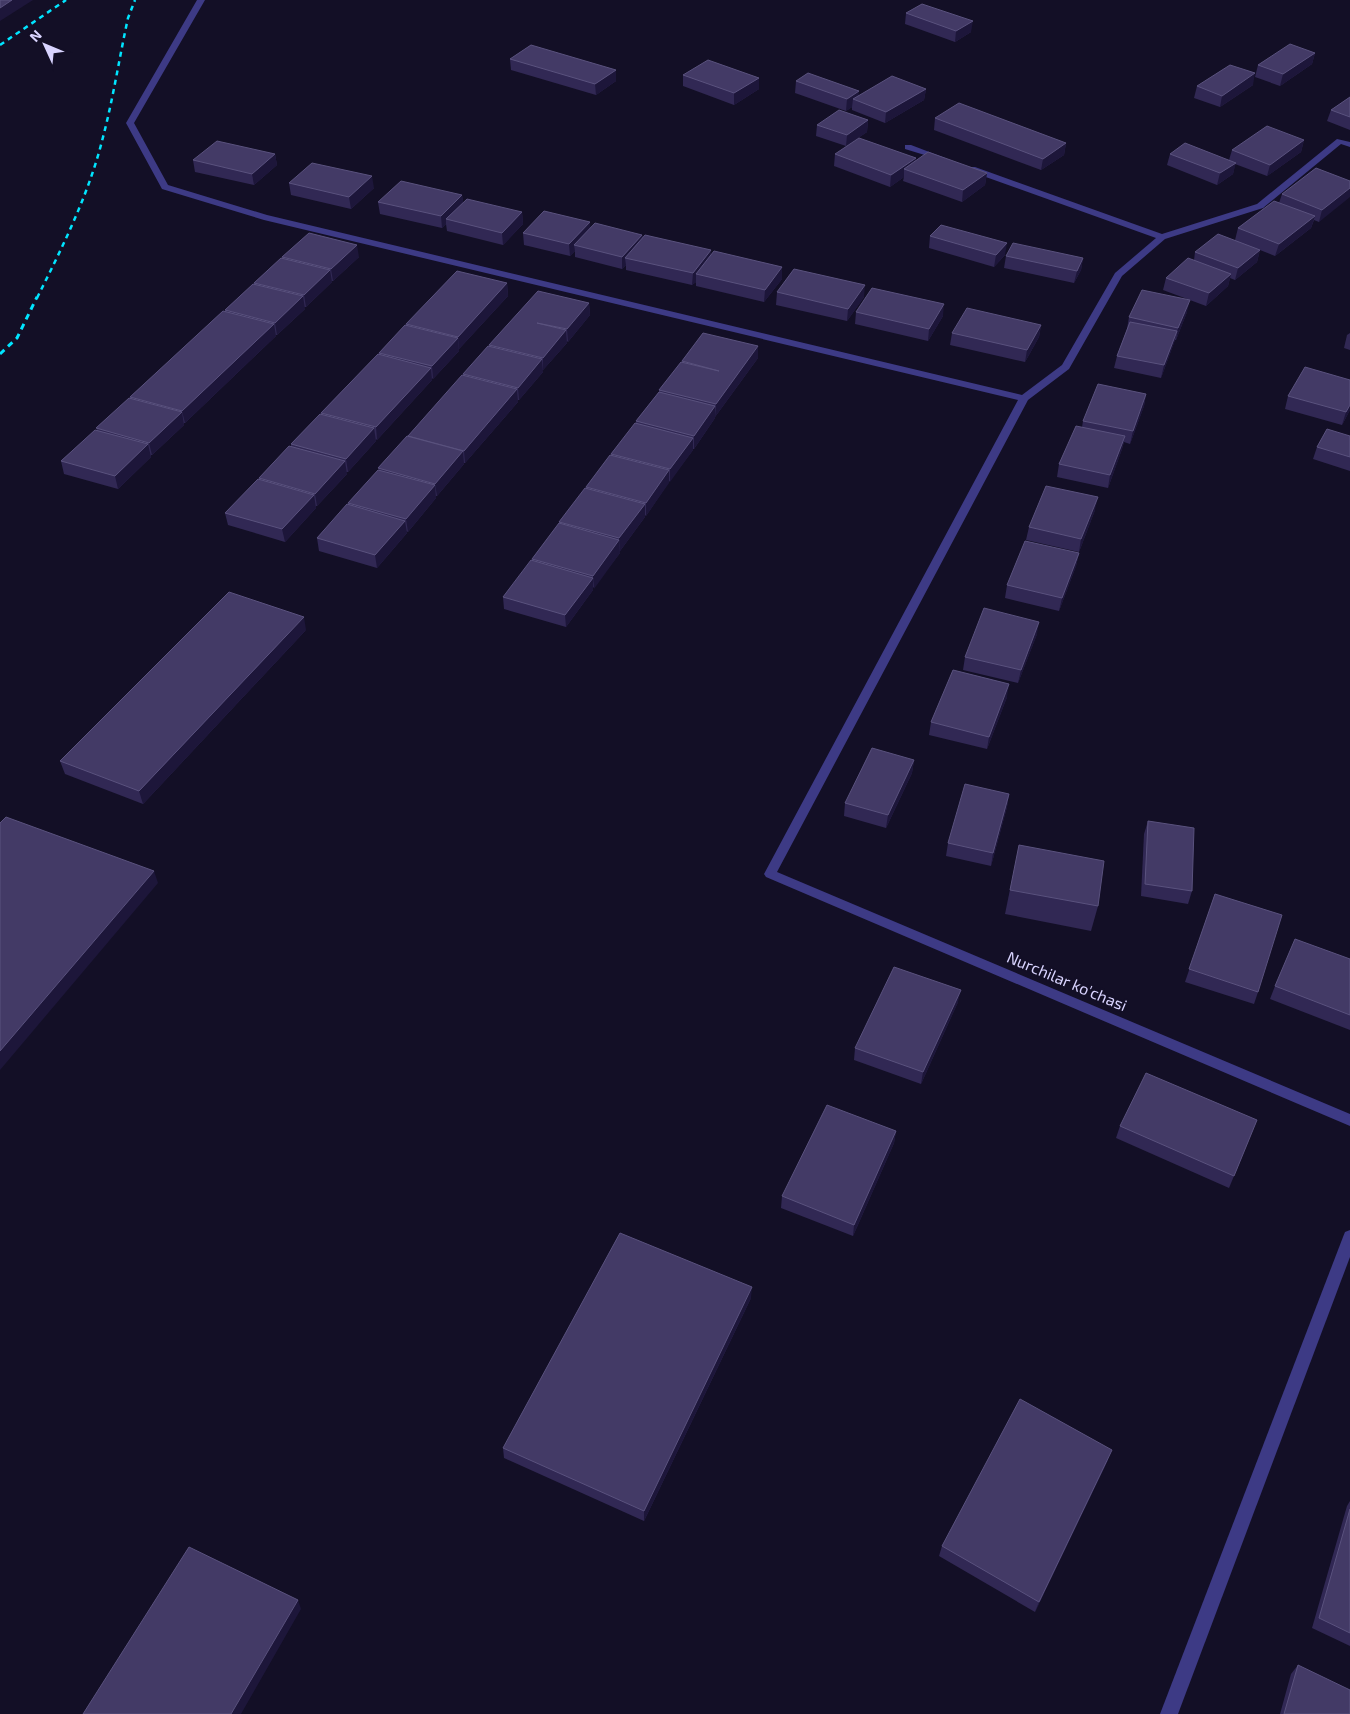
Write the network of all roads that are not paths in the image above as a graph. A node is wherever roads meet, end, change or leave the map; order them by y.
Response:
1 (201, 0) edge
2 (1350, 145) edge
3 (908, 147) dead end
4 (946, 160) edge
5 (965, 167) edge
6 (1162, 238) junction
7 (1024, 398) junction
8 (1350, 1120) edge
9 (1350, 1237) edge
10 (1168, 1714) edge

1 - 7 street
2 - 6 street
3 - 4 street
5 - 6 street
6 - 7 street
7 - 8 street, Nurchilar ko'chasi
9 - 10 street

